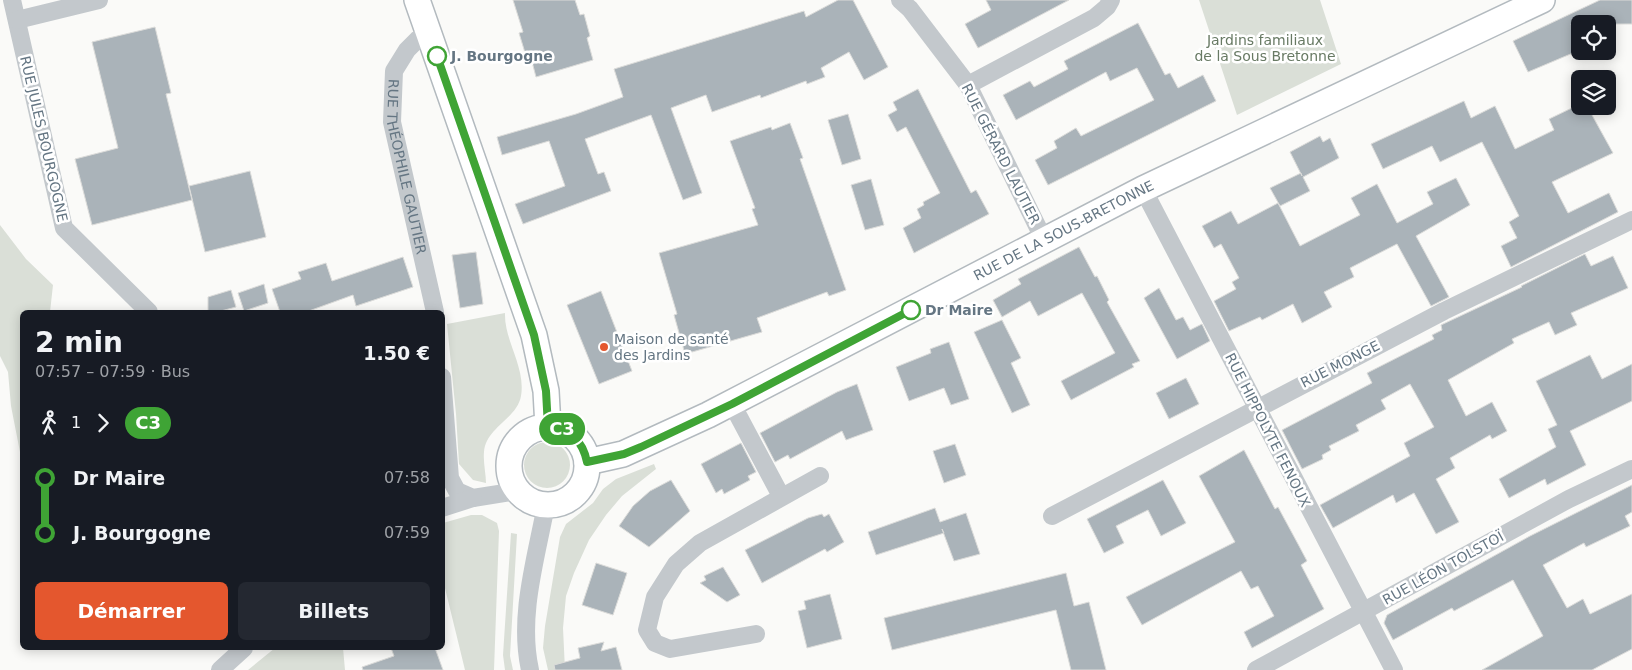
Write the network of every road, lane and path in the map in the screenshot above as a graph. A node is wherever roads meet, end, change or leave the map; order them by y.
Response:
1 (12, 0) edge
2 (99, 0) edge
3 (417, 0) edge
4 (900, 0) edge
5 (1111, 0) edge
6 (1542, 0) edge
7 (18, 20) junction
8 (430, 35) junction
9 (968, 85) junction
10 (1143, 189) junction
11 (1632, 220) edge
12 (1044, 240) junction
13 (148, 310) edge
14 (435, 310) edge
15 (732, 404) junction
16 (1257, 408) junction
17 (445, 415) edge
18 (548, 427) junction
19 (587, 462) junction
20 (1632, 469) edge
21 (820, 476) dead end
22 (517, 491) junction
23 (782, 496) junction
24 (473, 498) junction
25 (546, 505) junction
26 (445, 507) edge
27 (1052, 516) dead end
28 (1363, 611) junction
29 (756, 634) dead end
30 (242, 650) edge
31 (220, 670) edge
32 (530, 670) edge
33 (1256, 670) edge
34 (1394, 670) edge

1 - 7 street, RUE JULES BOURGOGNE
2 - 7 street
3 - 8 street
4 - 9 street, RUE GÉRARD LAUTIER
5 - 9 street
6 - 10 street, RUE DE LA SOUS-BRETONNE
7 - 13 street, RUE JULES BOURGOGNE
8 - 14 street, RUE THÉOPHILE GAUTIER
8 - 18 street
9 - 12 street, RUE GÉRARD LAUTIER
10 - 12 street, RUE DE LA SOUS-BRETONNE
10 - 16 street, RUE HIPPOLYTE FENOUX
11 - 16 street, RUE MONGE
12 - 15 street, RUE DE LA SOUS-BRETONNE
15 - 19 street, RUE DE LA SOUS-BRETONNE
15 - 23 street
16 - 27 street, RUE MONGE
16 - 28 street, RUE HIPPOLYTE FENOUX
17 - 24 street
18 - 19 street
18 - 22 street
19 - 25 street
20 - 28 street, RUE LÉON TOLSTOÏ
21 - 23 street
22 - 24 street
22 - 25 street
23 - 29 street
24 - 26 street
25 - 32 street
28 - 33 street, RUE LÉON TOLSTOÏ
28 - 34 street, RUE HIPPOLYTE FENOUX
30 - 31 street

